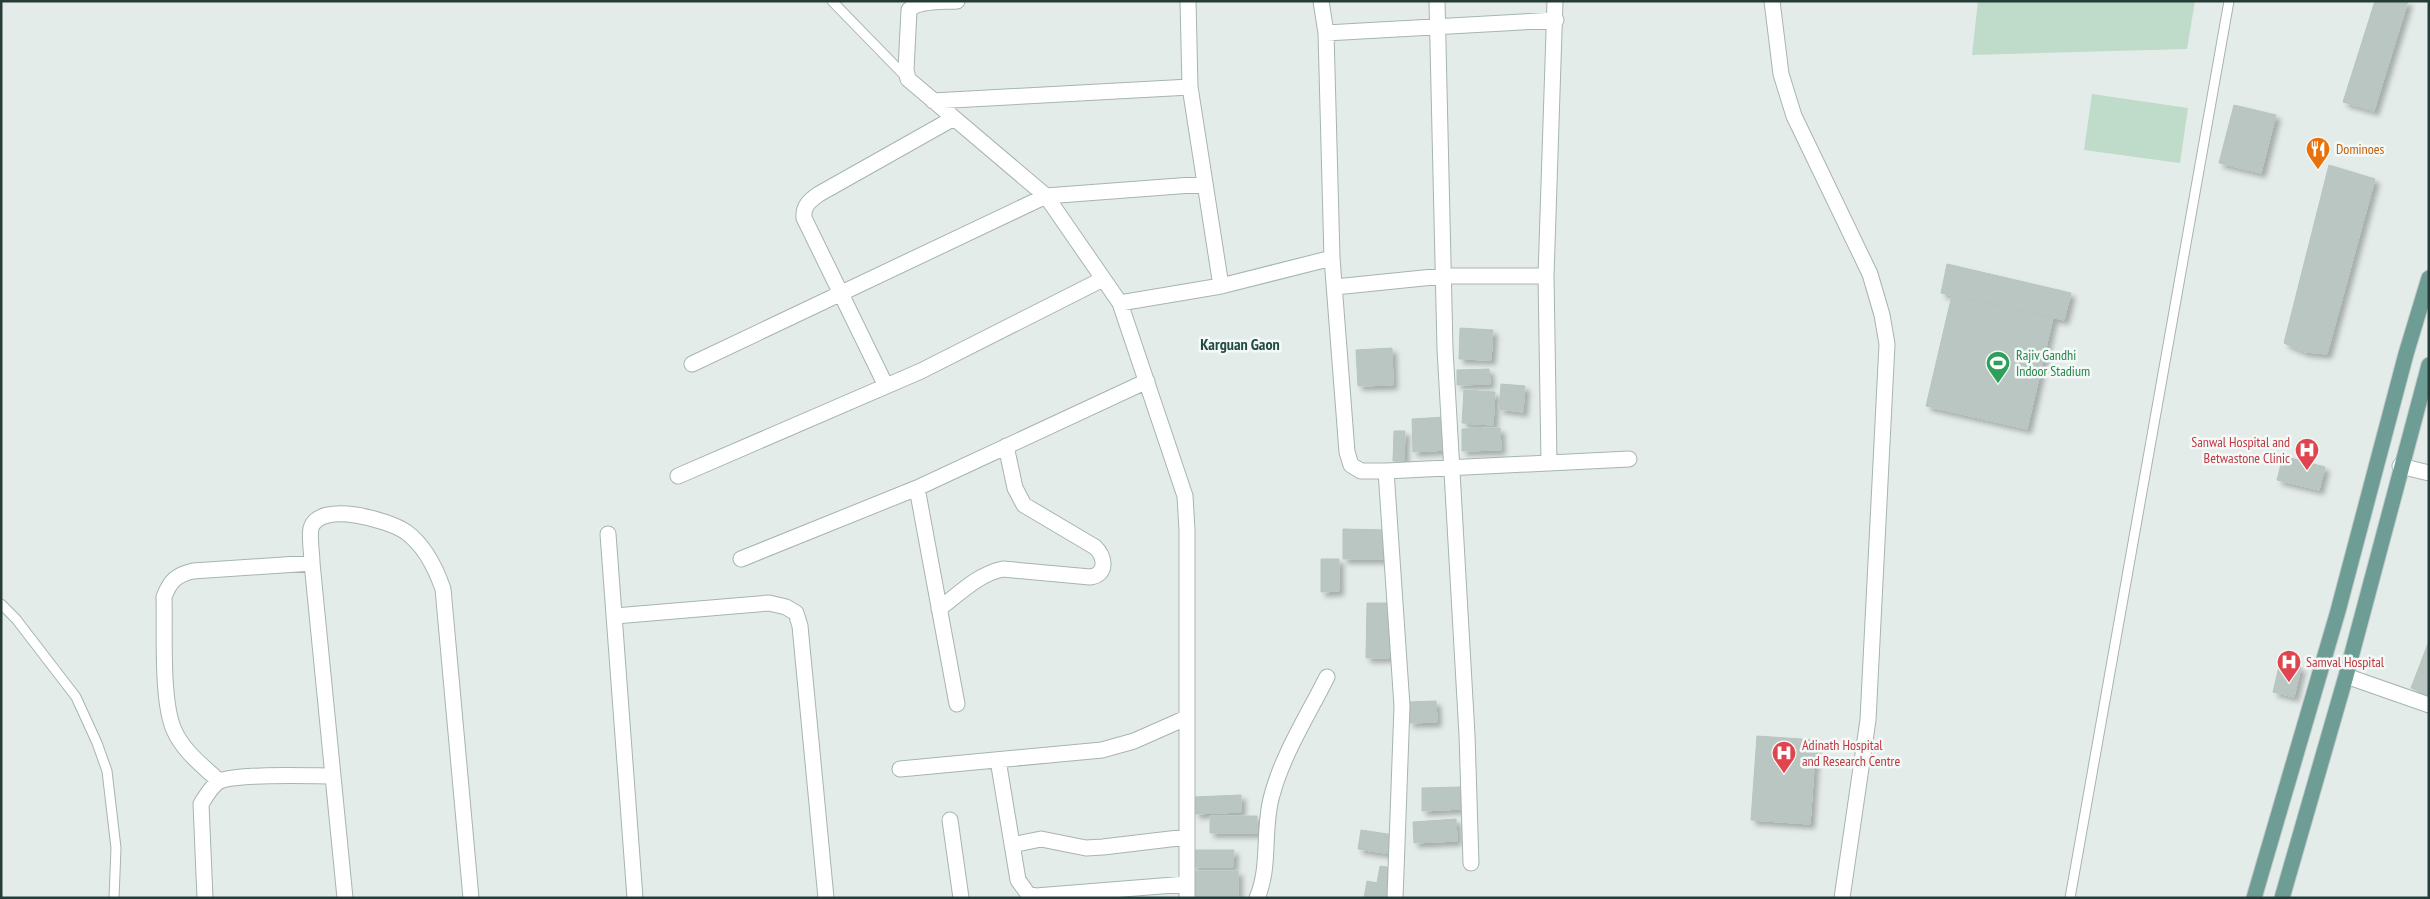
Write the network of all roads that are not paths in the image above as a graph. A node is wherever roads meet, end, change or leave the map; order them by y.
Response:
1 (832, 1) edge
2 (957, 1) edge
3 (1188, 1) edge
4 (1321, 1) edge
5 (1437, 1) edge
6 (1555, 1) edge
7 (1772, 1) edge
8 (2229, 1) edge
9 (1556, 20) junction
10 (1438, 27) junction
11 (1326, 33) junction
12 (908, 79) junction
13 (1190, 87) junction
14 (933, 101) junction
15 (954, 118) junction
16 (1205, 184) junction
17 (1046, 196) junction
18 (1332, 258) junction
19 (1443, 276) junction
20 (1546, 276) junction
21 (2429, 278) edge
22 (1104, 279) junction
23 (1221, 286) junction
24 (1335, 287) junction
25 (840, 294) junction
26 (1120, 303) junction
27 (692, 364) dead end
28 (2429, 365) edge
29 (1147, 381) junction
30 (886, 386) junction
31 (1006, 446) junction
32 (1629, 459) dead end
33 (1549, 463) junction
34 (2400, 466) junction
35 (1451, 470) junction
36 (1386, 471) junction
37 (2429, 473) edge
38 (678, 476) dead end
39 (917, 488) junction
40 (608, 534) dead end
41 (741, 559) dead end
42 (312, 563) junction
43 (1, 604) edge
44 (940, 609) junction
45 (615, 616) junction
46 (2346, 676) junction
47 (1327, 677) dead end
48 (957, 704) dead end
49 (2429, 705) edge
50 (1186, 718) junction
51 (998, 760) junction
52 (900, 769) dead end
53 (332, 776) junction
54 (220, 781) junction
55 (950, 820) dead end
56 (1187, 837) junction
57 (1012, 845) junction
58 (1471, 863) dead end
59 (1186, 891) edge
60 (114, 898) edge
61 (205, 898) edge
62 (345, 898) edge
63 (471, 898) edge
64 (635, 898) edge
65 (826, 898) edge
66 (960, 898) edge
67 (1257, 898) edge
68 (1395, 898) edge
69 (1842, 898) edge
70 (2070, 898) edge
71 (2254, 898) edge
72 (2282, 898) edge

1 - 12 lane
2 - 12 street
3 - 13 street
4 - 11 street
5 - 10 street
6 - 9 street
7 - 69 street
8 - 70 lane
9 - 10 street
9 - 20 street
10 - 11 street
10 - 19 street
11 - 18 street
12 - 14 street
13 - 14 street
13 - 16 street
14 - 15 street
15 - 17 street
15 - 25 street
16 - 17 street
16 - 23 street
17 - 22 street
17 - 25 street
18 - 23 street
18 - 24 street
19 - 20 street
19 - 24 street
19 - 35 street
20 - 33 street
21 - 71 main road
22 - 26 street
22 - 30 street
23 - 26 street
24 - 36 street
25 - 27 street
25 - 30 street
26 - 29 street
28 - 34 main road
29 - 31 street
29 - 50 street
30 - 38 street
31 - 39 street
31 - 44 street
32 - 33 street
33 - 35 street
34 - 37 street
34 - 46 main road
35 - 36 street
35 - 58 street
36 - 68 street
39 - 41 street
39 - 44 street
40 - 45 street
42 - 53 street
42 - 54 street
42 - 63 street
43 - 60 lane
44 - 48 street
45 - 64 street
45 - 65 street
46 - 49 street
46 - 72 main road
47 - 67 street
50 - 51 street
50 - 56 street
51 - 52 street
51 - 57 street
53 - 54 street
53 - 62 street
54 - 61 street
55 - 66 street
56 - 57 street
56 - 59 street
57 - 59 street

